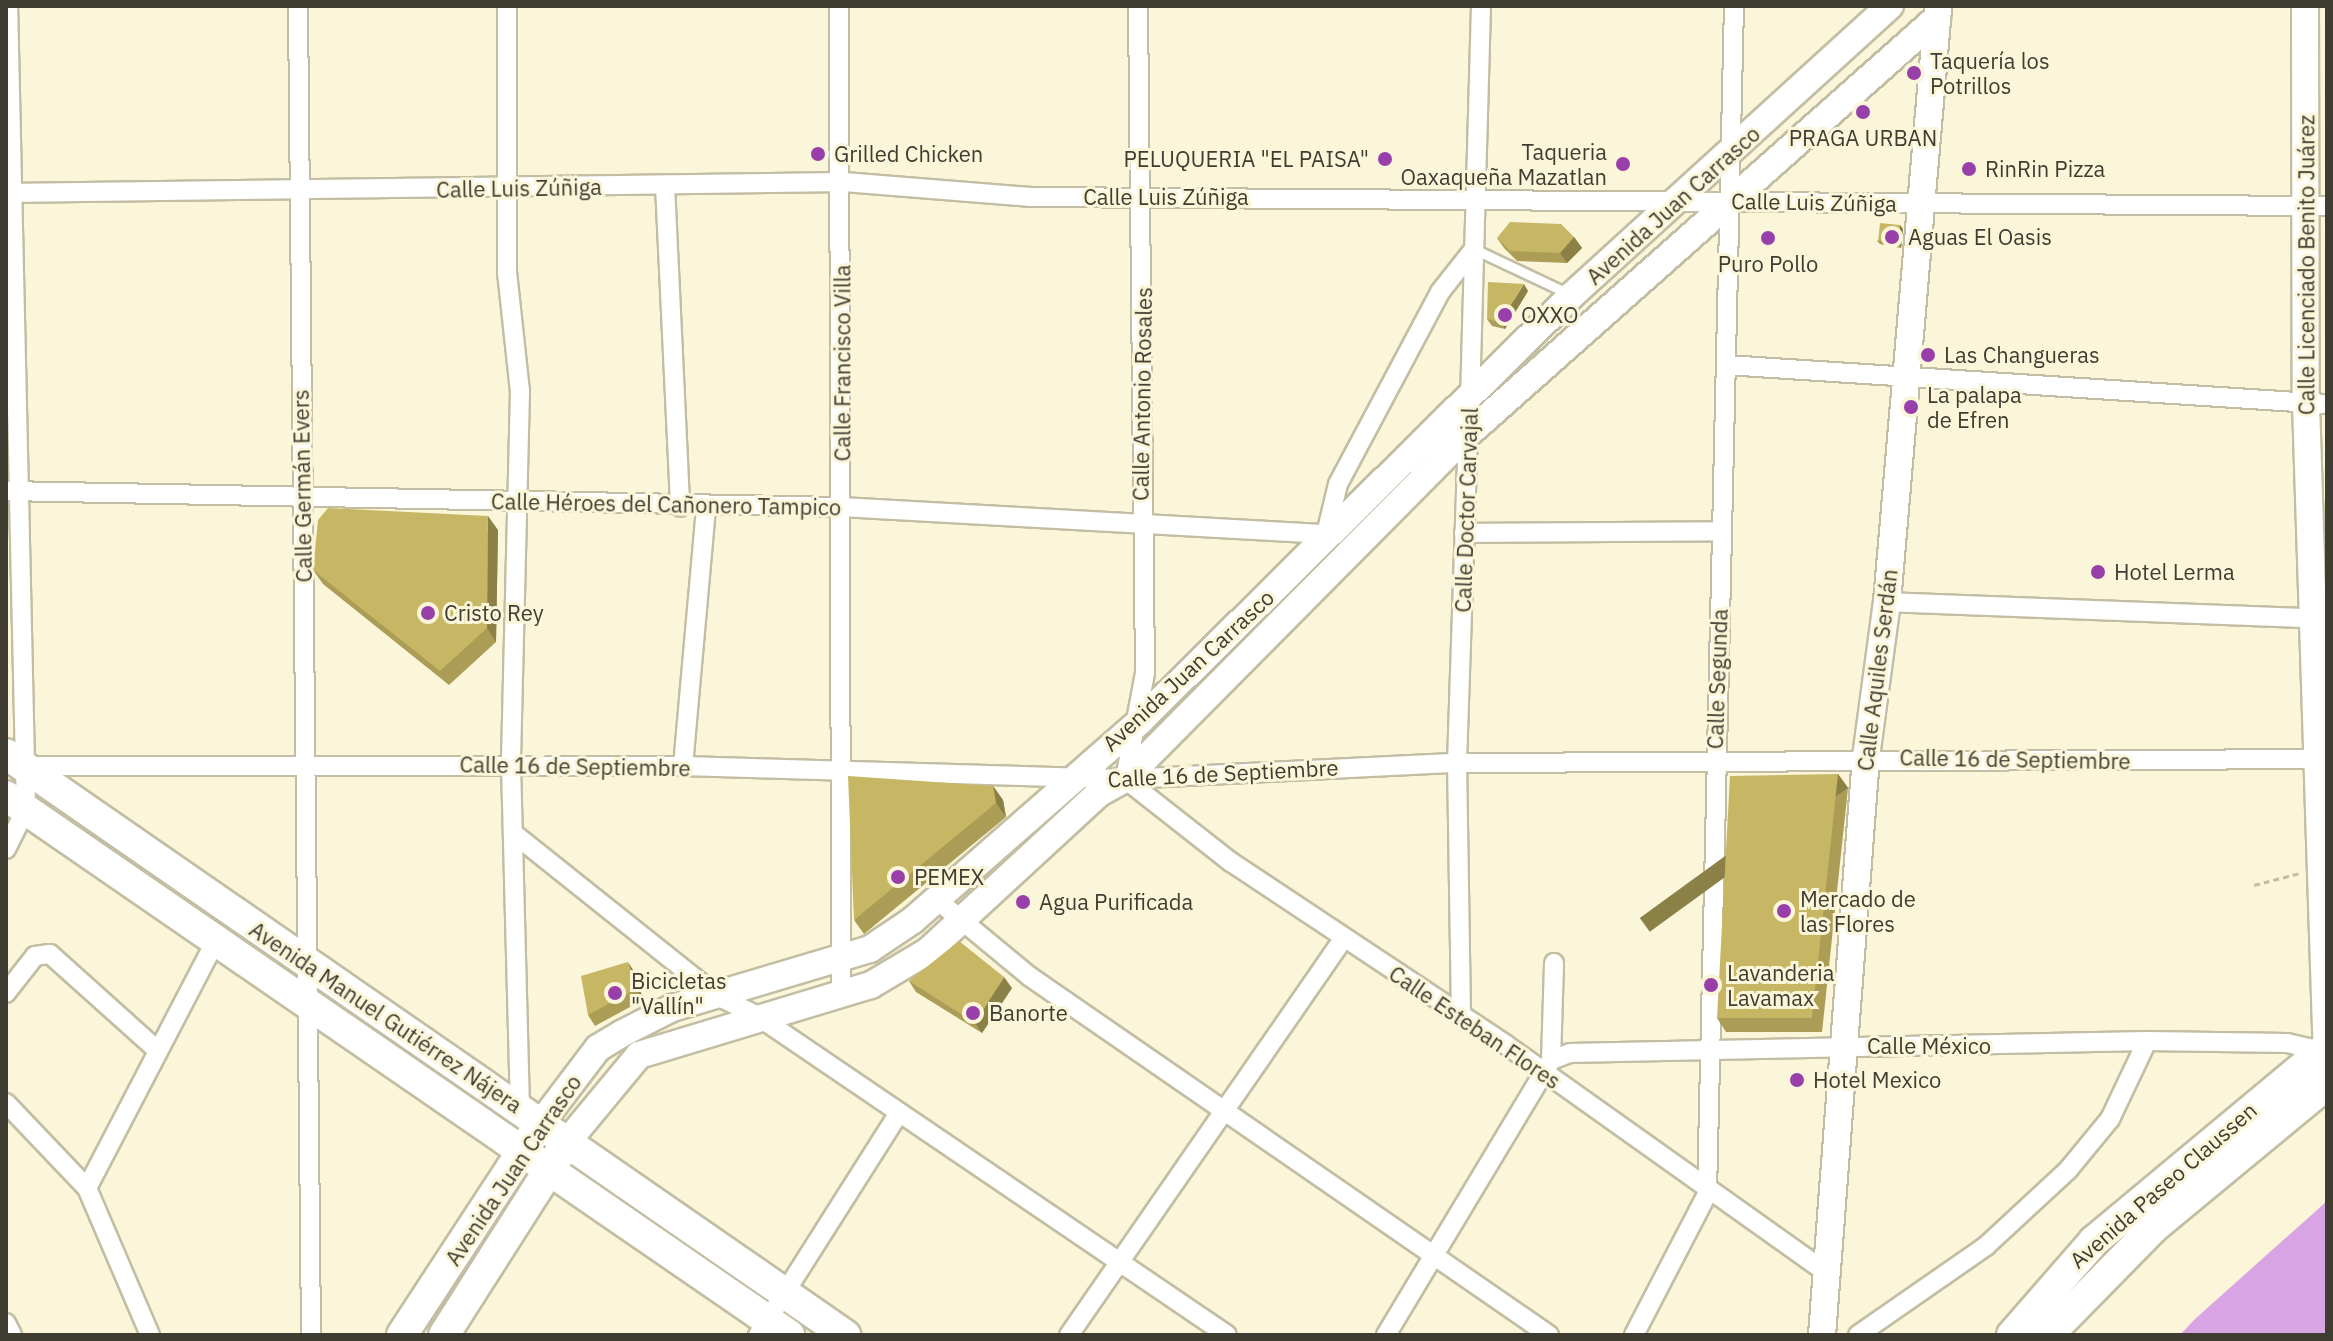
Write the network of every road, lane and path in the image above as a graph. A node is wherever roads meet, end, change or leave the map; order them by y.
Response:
1 (8, 6) edge
2 (298, 6) edge
3 (507, 6) edge
4 (839, 6) edge
5 (1138, 6) edge
6 (1481, 6) edge
7 (1734, 6) edge
8 (1890, 6) edge
9 (2305, 6) edge
10 (1937, 12) edge
11 (1834, 61) junction
12 (1856, 83) junction
13 (1731, 154) junction
14 (844, 182) junction
15 (665, 185) junction
16 (510, 188) junction
17 (9, 193) edge
18 (296, 193) junction
19 (1144, 197) junction
20 (1476, 198) junction
21 (1727, 201) junction
22 (1670, 202) junction
23 (1920, 203) junction
24 (2316, 206) edge
25 (1474, 249) junction
26 (1571, 296) junction
27 (1594, 321) junction
28 (1726, 365) junction
29 (1906, 378) junction
30 (1470, 394) junction
31 (2317, 404) edge
32 (1468, 434) junction
33 (12, 491) edge
34 (302, 496) junction
35 (520, 501) junction
36 (680, 507) junction
37 (706, 507) junction
38 (841, 507) junction
39 (1140, 519) junction
40 (1721, 531) junction
41 (1464, 533) junction
42 (1326, 534) junction
43 (1347, 555) junction
44 (1887, 602) junction
45 (2321, 619) edge
46 (1140, 721) junction
47 (1866, 757) junction
48 (2322, 758) edge
49 (14, 760) edge
50 (1715, 760) junction
51 (1457, 763) junction
52 (306, 764) junction
53 (511, 765) junction
54 (683, 766) junction
55 (836, 772) junction
56 (1066, 778) junction
57 (1125, 779) junction
58 (16, 803) edge
59 (513, 833) junction
60 (6, 849) edge
61 (2323, 866) junction
62 (2254, 885) dead end
63 (936, 899) junction
64 (961, 921) junction
65 (1343, 939) junction
66 (215, 942) junction
67 (838, 961) junction
68 (1554, 963) dead end
69 (312, 967) junction
70 (6, 993) edge
71 (841, 993) junction
72 (717, 996) junction
73 (306, 1006) junction
74 (1461, 1014) junction
75 (756, 1015) junction
76 (2147, 1041) junction
77 (1844, 1046) junction
78 (1711, 1048) junction
79 (157, 1050) junction
80 (2325, 1053) edge
81 (1548, 1066) junction
82 (2327, 1084) edge
83 (6, 1103) edge
84 (1220, 1110) junction
85 (530, 1115) junction
86 (897, 1116) junction
87 (567, 1142) junction
88 (524, 1151) junction
89 (550, 1168) junction
90 (87, 1188) junction
91 (1707, 1194) junction
92 (1438, 1253) junction
93 (1117, 1263) junction
94 (1827, 1273) junction
95 (786, 1293) junction
96 (6, 1323) edge
97 (772, 1330) edge
98 (12, 1335) edge
99 (150, 1335) edge
100 (311, 1335) edge
101 (402, 1335) edge
102 (444, 1335) edge
103 (845, 1335) edge
104 (1069, 1335) edge
105 (1227, 1335) edge
106 (1386, 1335) edge
107 (1549, 1335) edge
108 (1634, 1335) edge
109 (1822, 1335) edge
110 (1858, 1335) edge
111 (2012, 1335) edge
112 (2048, 1335) edge

1 - 17 street
2 - 18 street, Calle Germán Evers
3 - 16 street
4 - 14 street, Calle Francisco Villa
5 - 19 street, Calle Antonio Rosales
6 - 20 street, Calle Doctor Carvajal
7 - 13 street, Calle Segunda
8 - 11 street, Avenida Juan Carrasco
9 - 24 street, Calle Licenciado Benito Juárez
10 - 12 street, Avenida Juan Carrasco
10 - 23 street, Calle Aquiles Serdán
11 - 12 street
11 - 13 street, Avenida Juan Carrasco
12 - 21 street, Avenida Juan Carrasco
13 - 21 street, Calle Segunda
13 - 22 street, Avenida Juan Carrasco
14 - 15 street, Calle Luis Zúñiga
14 - 19 street, Calle Luis Zúñiga
14 - 38 street, Calle Francisco Villa
15 - 16 street, Calle Luis Zúñiga
15 - 36 street
16 - 18 street, Calle Luis Zúñiga
16 - 35 street
17 - 18 street, Calle Luis Zúñiga
17 - 33 street
18 - 34 street, Calle Germán Evers
19 - 20 street, Calle Luis Zúñiga
19 - 39 street, Calle Antonio Rosales
20 - 22 street, Calle Luis Zúñiga
20 - 25 street, Calle Doctor Carvajal
21 - 22 street, Calle Luis Zúñiga
21 - 23 street, Calle Luis Zúñiga
21 - 27 street, Avenida Juan Carrasco
21 - 28 street, Calle Segunda
22 - 26 street, Avenida Juan Carrasco
23 - 24 street, Calle Luis Zúñiga
23 - 29 street, Calle Aquiles Serdán
24 - 31 street, Calle Licenciado Benito Juárez
25 - 26 lane
25 - 30 street, Calle Doctor Carvajal
25 - 42 street
26 - 27 street
26 - 30 street, Avenida Juan Carrasco
27 - 32 street, Avenida Juan Carrasco
28 - 29 street
28 - 40 street, Calle Segunda
29 - 31 street
29 - 44 street, Calle Aquiles Serdán
30 - 32 street, Calle Doctor Carvajal
30 - 42 street, Avenida Juan Carrasco
31 - 45 street, Calle Licenciado Benito Juárez
32 - 41 street, Calle Doctor Carvajal
32 - 43 street, Avenida Juan Carrasco
33 - 34 street, Calle Héroes del Cañonero Tampico
33 - 49 street
34 - 35 street, Calle Héroes del Cañonero Tampico
34 - 52 street, Calle Germán Evers
35 - 36 street, Calle Héroes del Cañonero Tampico
35 - 53 street
36 - 37 street, Calle Héroes del Cañonero Tampico
37 - 38 street, Calle Héroes del Cañonero Tampico
37 - 54 street
38 - 39 street, Calle Héroes del Cañonero Tampico
38 - 55 street, Calle Francisco Villa
39 - 42 street, Calle Héroes del Cañonero Tampico
39 - 46 street, Calle Antonio Rosales
40 - 41 street
40 - 50 street, Calle Segunda
41 - 51 street, Calle Doctor Carvajal
42 - 43 street
42 - 46 street, Avenida Juan Carrasco
43 - 57 street, Avenida Juan Carrasco
44 - 45 street
44 - 47 street, Calle Aquiles Serdán
45 - 48 street, Calle Licenciado Benito Juárez
46 - 56 street, Avenida Juan Carrasco
46 - 57 street, Calle Antonio Rosales
47 - 48 street, Calle 16 de Septiembre
47 - 50 street, Calle 16 de Septiembre
47 - 77 street, Calle Aquiles Serdán
48 - 61 street, Calle Licenciado Benito Juárez
49 - 52 street, Calle 16 de Septiembre
49 - 58 street
49 - 69 main road, Avenida Manuel Gutiérrez Nájera
50 - 51 street, Calle 16 de Septiembre
50 - 78 street, Calle Segunda
51 - 57 street, Calle 16 de Septiembre
51 - 74 street, Calle Doctor Carvajal
52 - 53 street, Calle 16 de Septiembre
52 - 69 street, Calle Germán Evers
53 - 54 street, Calle 16 de Septiembre
53 - 59 street
54 - 55 street, Calle 16 de Septiembre
55 - 56 street, Calle 16 de Septiembre
55 - 67 street, Calle Francisco Villa
56 - 57 street, Calle 16 de Septiembre
56 - 63 street, Avenida Juan Carrasco
57 - 64 street, Avenida Juan Carrasco
57 - 65 street, Calle Esteban Flores
58 - 60 street
58 - 66 main road, Avenida Manuel Gutiérrez Nájera
59 - 72 street
59 - 85 street
61 - 62 path
61 - 80 street, Calle Licenciado Benito Juárez
63 - 64 street
63 - 67 street, Avenida Juan Carrasco
64 - 71 street, Avenida Juan Carrasco
64 - 84 street
65 - 74 street, Calle Esteban Flores
65 - 84 street
66 - 73 main road, Avenida Manuel Gutiérrez Nájera
66 - 79 street
67 - 71 street, Calle Francisco Villa
67 - 72 street, Avenida Juan Carrasco
68 - 81 street
69 - 73 street, Calle Germán Evers
69 - 85 main road, Avenida Manuel Gutiérrez Nájera
70 - 79 street
71 - 75 street, Avenida Juan Carrasco
72 - 75 street
72 - 85 street, Avenida Juan Carrasco
73 - 88 main road, Avenida Manuel Gutiérrez Nájera
73 - 100 street
74 - 81 street, Calle Esteban Flores
75 - 86 street
75 - 87 street, Avenida Juan Carrasco
76 - 77 street, Calle México
76 - 80 street, Calle México
76 - 110 street
77 - 78 street, Calle México
77 - 94 street, Calle Aquiles Serdán
78 - 81 street, Calle México
78 - 91 street, Calle Segunda
79 - 90 street
80 - 111 main road, Avenida Paseo Claussen
81 - 91 street, Calle Esteban Flores
81 - 92 street
82 - 112 main road, Avenida Paseo Claussen
83 - 90 street
84 - 92 street
84 - 93 street
85 - 87 main road, Avenida Manuel Gutiérrez Nájera
85 - 88 main road, Avenida Juan Carrasco
86 - 93 street
86 - 95 street
87 - 89 main road, Avenida Juan Carrasco
87 - 95 main road, Avenida Manuel Gutiérrez Nájera
88 - 89 main road, Avenida Manuel Gutiérrez Nájera
88 - 101 main road, Avenida Juan Carrasco
89 - 97 main road, Avenida Manuel Gutiérrez Nájera
89 - 102 main road, Avenida Juan Carrasco
90 - 99 street
91 - 94 street, Calle Esteban Flores
91 - 108 street, Calle Segunda
92 - 106 street
92 - 107 street
93 - 104 street
93 - 105 street
94 - 109 street, Calle Aquiles Serdán
95 - 97 street
95 - 103 main road, Avenida Manuel Gutiérrez Nájera
96 - 98 street

